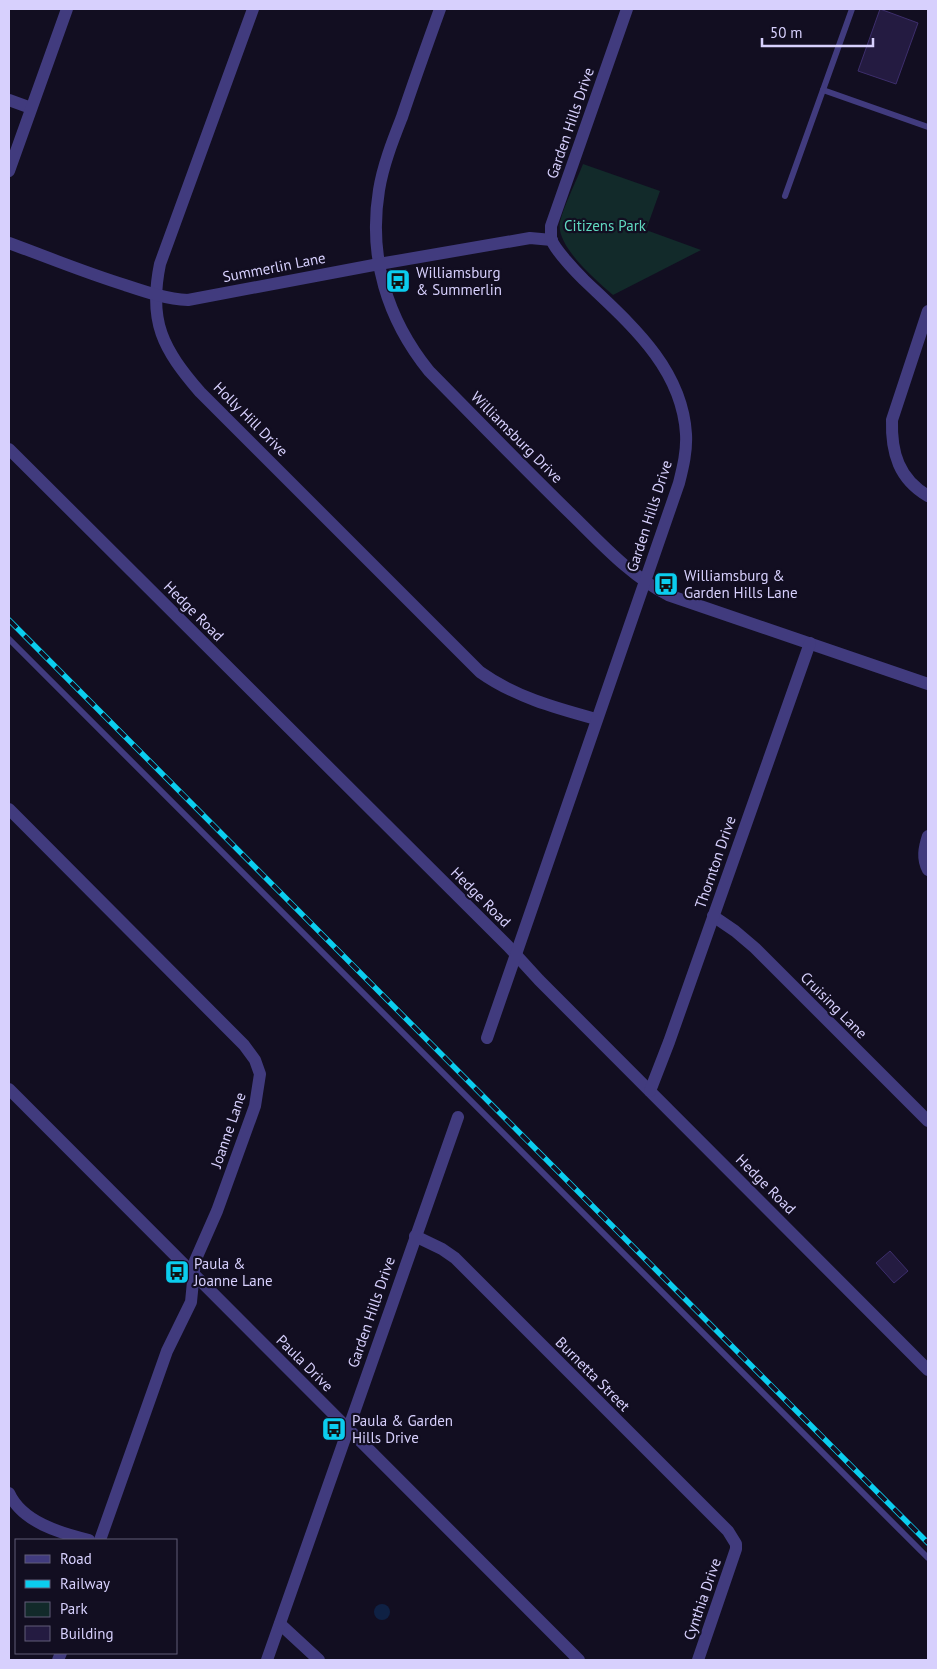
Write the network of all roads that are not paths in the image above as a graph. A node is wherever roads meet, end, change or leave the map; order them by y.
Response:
1 (66, 9) edge
2 (253, 9) edge
3 (440, 9) edge
4 (628, 9) edge
5 (852, 9) edge
6 (824, 90) junction
7 (9, 100) edge
8 (31, 108) junction
9 (928, 127) edge
10 (9, 171) edge
11 (786, 196) dead end
12 (552, 240) junction
13 (9, 243) edge
14 (379, 264) junction
15 (156, 295) junction
16 (928, 312) edge
17 (9, 448) edge
18 (928, 496) edge
19 (644, 581) junction
20 (9, 639) edge
21 (810, 643) junction
22 (928, 684) edge
23 (596, 719) junction
24 (9, 809) edge
25 (928, 836) edge
26 (928, 870) edge
27 (713, 916) junction
28 (516, 956) junction
29 (487, 1038) dead end
30 (9, 1089) edge
31 (650, 1091) junction
32 (458, 1117) dead end
33 (928, 1121) edge
34 (415, 1236) junction
35 (193, 1274) junction
36 (928, 1370) edge
37 (348, 1428) junction
38 (9, 1493) edge
39 (86, 1539) edge
40 (100, 1539) edge
41 (736, 1549) joint
42 (928, 1558) edge
43 (280, 1624) junction
44 (267, 1660) edge
45 (319, 1660) edge
46 (579, 1660) edge
47 (698, 1660) edge

1 - 8 street
2 - 15 street, Holly Hill Drive
3 - 14 street, Williamsburg Drive
4 - 12 street, Garden Hills Drive
5 - 6 lane
6 - 9 lane
6 - 11 lane
7 - 8 street
8 - 10 street
12 - 14 street, Summerlin Lane
12 - 19 street, Garden Hills Drive
13 - 15 street, Summerlin Lane
14 - 15 street, Summerlin Lane
14 - 19 street, Williamsburg Drive
15 - 23 street, Holly Hill Drive
16 - 18 street
17 - 28 street, Hedge Road
19 - 21 street, Williamsburg Drive
19 - 23 street, Garden Hills Drive
20 - 42 lane
21 - 22 street, Williamsburg Drive
21 - 27 street, Thornton Drive
23 - 28 street, Garden Hills Drive
24 - 35 street, Joanne Lane
25 - 26 street
27 - 31 street, Thornton Drive
27 - 33 street, Cruising Lane
28 - 29 street, Garden Hills Drive
28 - 31 street, Hedge Road
30 - 35 street, Paula Drive
31 - 36 street, Hedge Road
32 - 34 street, Garden Hills Drive
34 - 37 street, Garden Hills Drive
34 - 41 street, Burnetta Street
35 - 37 street, Paula Drive
35 - 40 street, Joanne Lane
37 - 43 street, Garden Hills Drive
37 - 46 street, Paula Drive
38 - 39 street
41 - 47 street, Cynthia Drive
43 - 44 street, Garden Hills Drive
43 - 45 street

